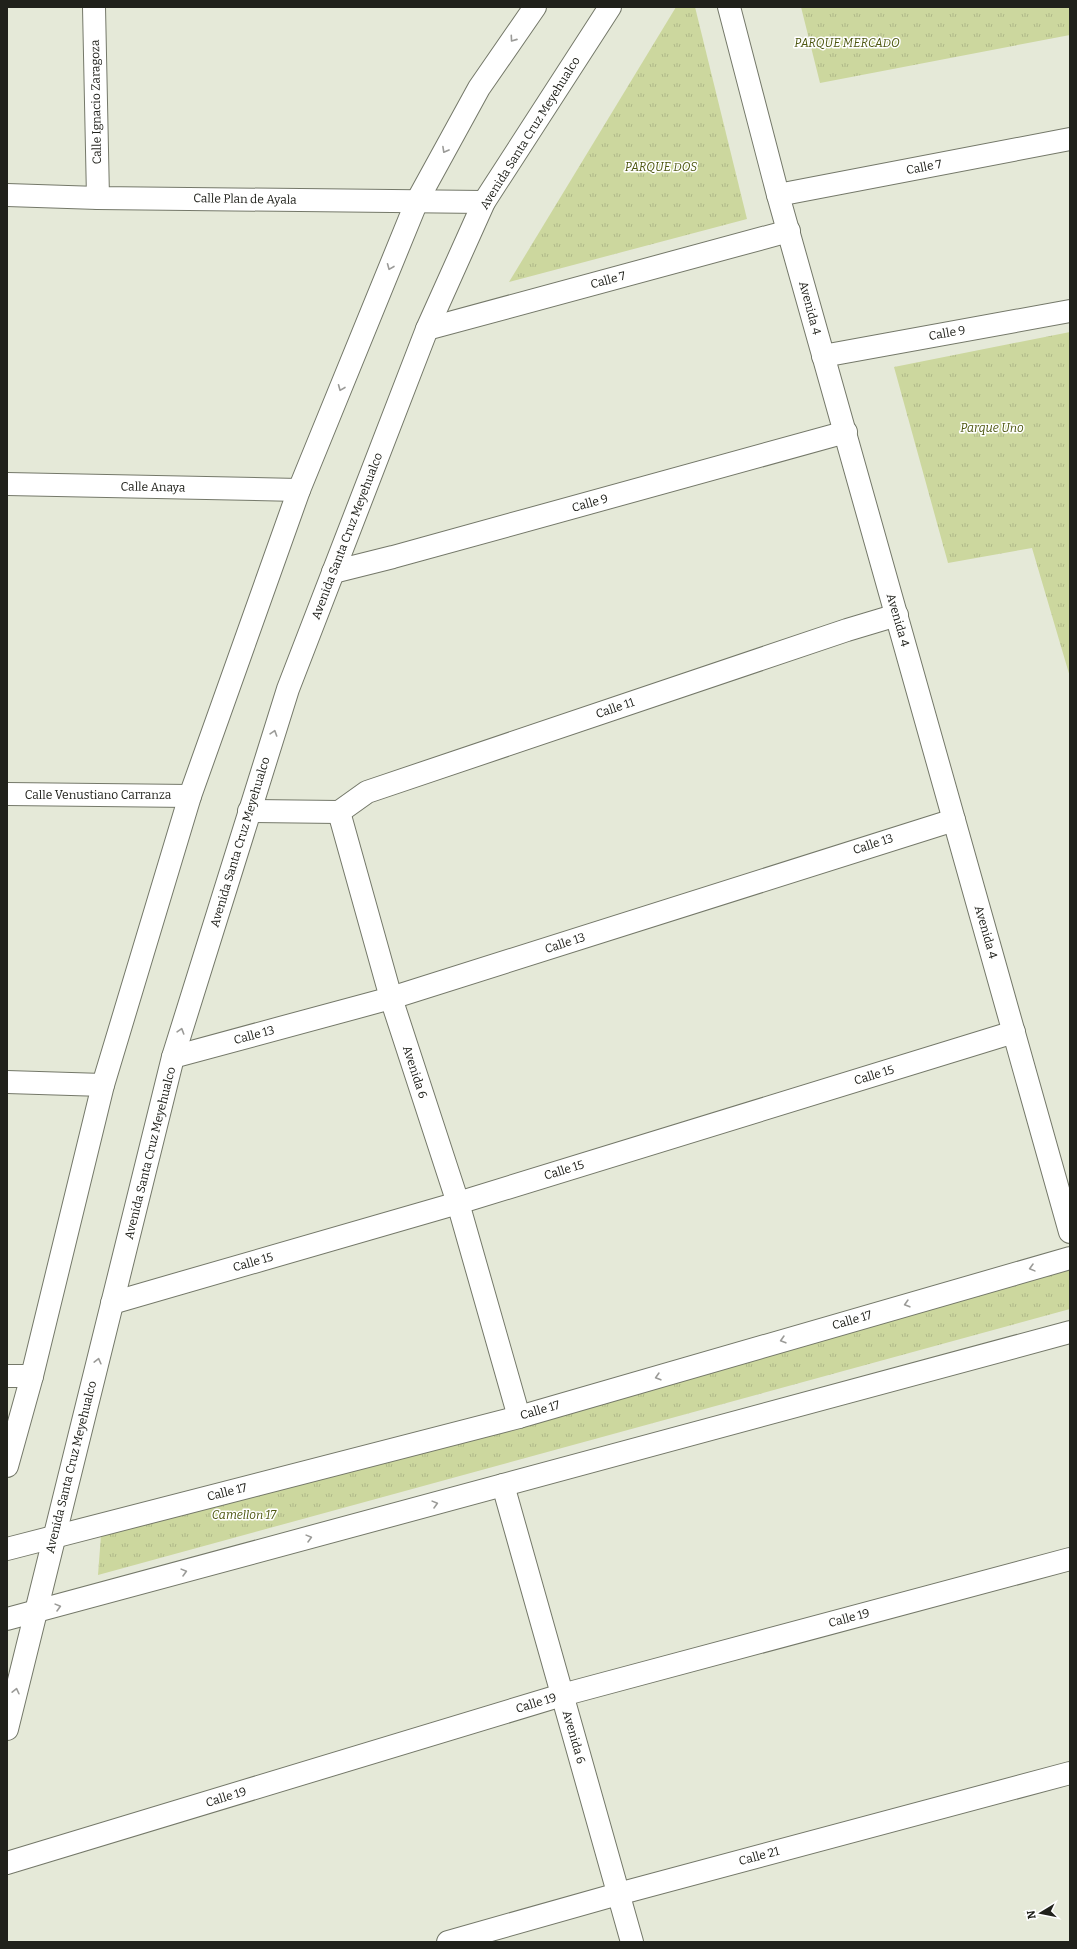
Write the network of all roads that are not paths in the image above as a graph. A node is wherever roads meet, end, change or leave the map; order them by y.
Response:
1 (94, 7) edge
2 (535, 7) edge
3 (610, 7) edge
4 (730, 7) edge
5 (1070, 139) edge
6 (7, 195) edge
7 (778, 195) junction
8 (98, 198) junction
9 (417, 201) junction
10 (484, 202) junction
11 (789, 231) junction
12 (1070, 311) edge
13 (427, 328) junction
14 (823, 356) junction
15 (846, 432) junction
16 (7, 484) edge
17 (299, 490) junction
18 (333, 572) junction
19 (897, 615) junction
20 (7, 794) edge
21 (190, 796) junction
22 (249, 811) junction
23 (339, 812) junction
24 (954, 820) junction
25 (391, 998) junction
26 (1014, 1032) junction
27 (173, 1057) junction
28 (7, 1082) edge
29 (103, 1085) junction
30 (458, 1203) junction
31 (1070, 1232) edge
32 (1070, 1258) edge
33 (112, 1303) junction
34 (1070, 1332) edge
35 (7, 1376) edge
36 (32, 1376) junction
37 (519, 1417) junction
38 (7, 1466) edge
39 (503, 1485) junction
40 (54, 1537) junction
41 (7, 1549) edge
42 (1070, 1560) edge
43 (34, 1613) junction
44 (7, 1620) edge
45 (562, 1695) junction
46 (7, 1729) edge
47 (1070, 1774) edge
48 (7, 1863) edge
49 (618, 1894) junction
50 (448, 1942) edge
51 (632, 1942) edge

1 - 8 street, Calle Ignacio Zaragoza
2 -> 9 street
3 - 10 street, Avenida Santa Cruz Meyehualco
4 - 7 street, Avenida 4
5 - 7 street, Calle 7
6 - 8 street, Calle Plan de Ayala
7 - 11 street, Avenida 4
8 - 9 street, Calle Plan de Ayala
9 - 10 street, Calle Plan de Ayala
9 -> 17 street
10 - 13 street, Avenida Santa Cruz Meyehualco
11 - 13 street, Calle 7
11 - 14 street, Avenida 4
12 - 14 street, Calle 9
13 - 18 street, Avenida Santa Cruz Meyehualco
14 - 15 street, Avenida 4
15 - 18 street, Calle 9
15 - 19 street, Avenida 4
16 - 17 street, Calle Anaya
17 - 21 street
22 -> 18 street, Avenida Santa Cruz Meyehualco
19 - 23 street, Calle 11
19 - 24 street, Avenida 4
20 - 21 street, Calle Venustiano Carranza
21 - 29 street
22 - 23 street
27 -> 22 street, Avenida Santa Cruz Meyehualco
23 - 25 street, Avenida 6
24 - 25 street, Calle 13
24 - 26 street, Avenida 4
25 - 27 street, Calle 13
25 - 30 street, Avenida 6
26 - 30 street, Calle 15
26 - 31 street, Avenida 4
27 - 33 street, Avenida Santa Cruz Meyehualco
28 - 29 street
29 - 36 street
30 - 33 street, Calle 15
30 - 37 street, Avenida 6
32 -> 37 street, Calle 17
40 -> 33 street, Avenida Santa Cruz Meyehualco
34 - 39 street
35 - 36 street
36 - 38 street
37 - 40 street, Calle 17
43 -> 39 street
39 - 45 street, Avenida 6
40 - 41 street, Calle 17
40 - 43 street, Avenida Santa Cruz Meyehualco
42 - 45 street, Calle 19
43 - 44 street
46 -> 43 street, Avenida Santa Cruz Meyehualco
45 - 48 street, Calle 19
45 - 49 street, Avenida 6
47 - 49 street, Calle 21
49 - 50 street, Calle 21
49 - 51 street, Avenida 6

